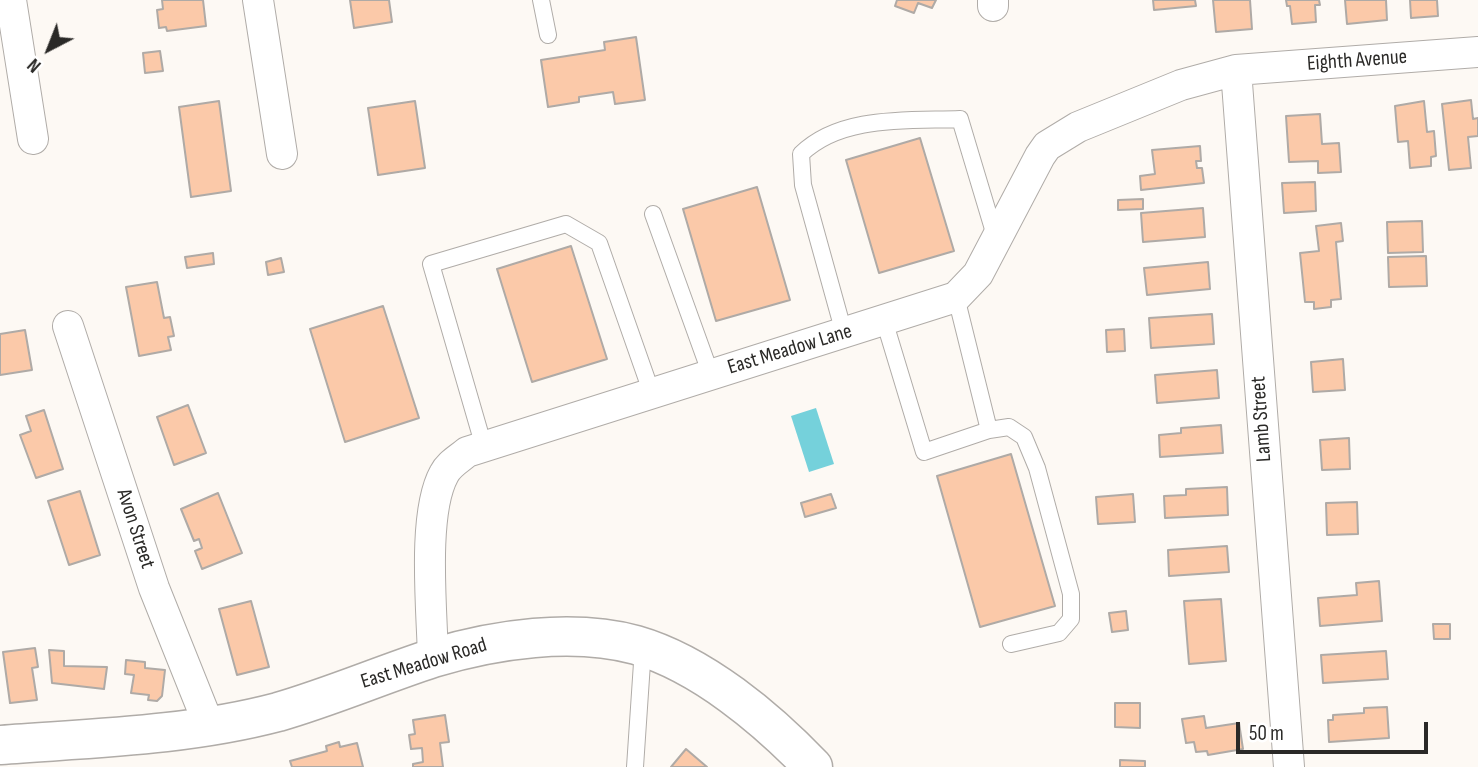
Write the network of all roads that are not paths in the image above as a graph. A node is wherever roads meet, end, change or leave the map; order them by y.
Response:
1 (11, 0) edge
2 (258, 0) edge
3 (541, 0) edge
4 (548, 35) dead end
5 (1478, 52) edge
6 (1236, 70) junction
7 (33, 139) dead end
8 (282, 155) dead end
9 (653, 215) dead end
10 (996, 239) junction
11 (956, 298) junction
12 (884, 320) junction
13 (68, 326) dead end
14 (844, 333) junction
15 (711, 375) junction
16 (652, 394) junction
17 (989, 430) junction
18 (484, 447) junction
19 (1011, 644) dead end
20 (643, 648) junction
21 (433, 658) junction
22 (210, 729) junction
23 (0, 745) edge
24 (635, 767) edge
25 (813, 767) edge
26 (1289, 767) edge

1 - 7 street
2 - 8 street
3 - 4 lane
5 - 6 street, Eighth Avenue
6 - 10 street
6 - 26 street, Lamb Street
9 - 15 lane
10 - 11 street
10 - 14 lane
11 - 12 street, East Meadow Lane
11 - 17 lane
12 - 14 street, East Meadow Lane
12 - 17 lane
13 - 22 street, Avon Street
14 - 15 street, East Meadow Lane
15 - 16 street, East Meadow Lane
16 - 18 street, East Meadow Lane
16 - 18 lane
17 - 19 lane
18 - 21 street, East Meadow Lane
20 - 21 street, East Meadow Road
20 - 24 lane
20 - 25 street, East Meadow Road
21 - 22 street, East Meadow Road
22 - 23 street, East Meadow Road

